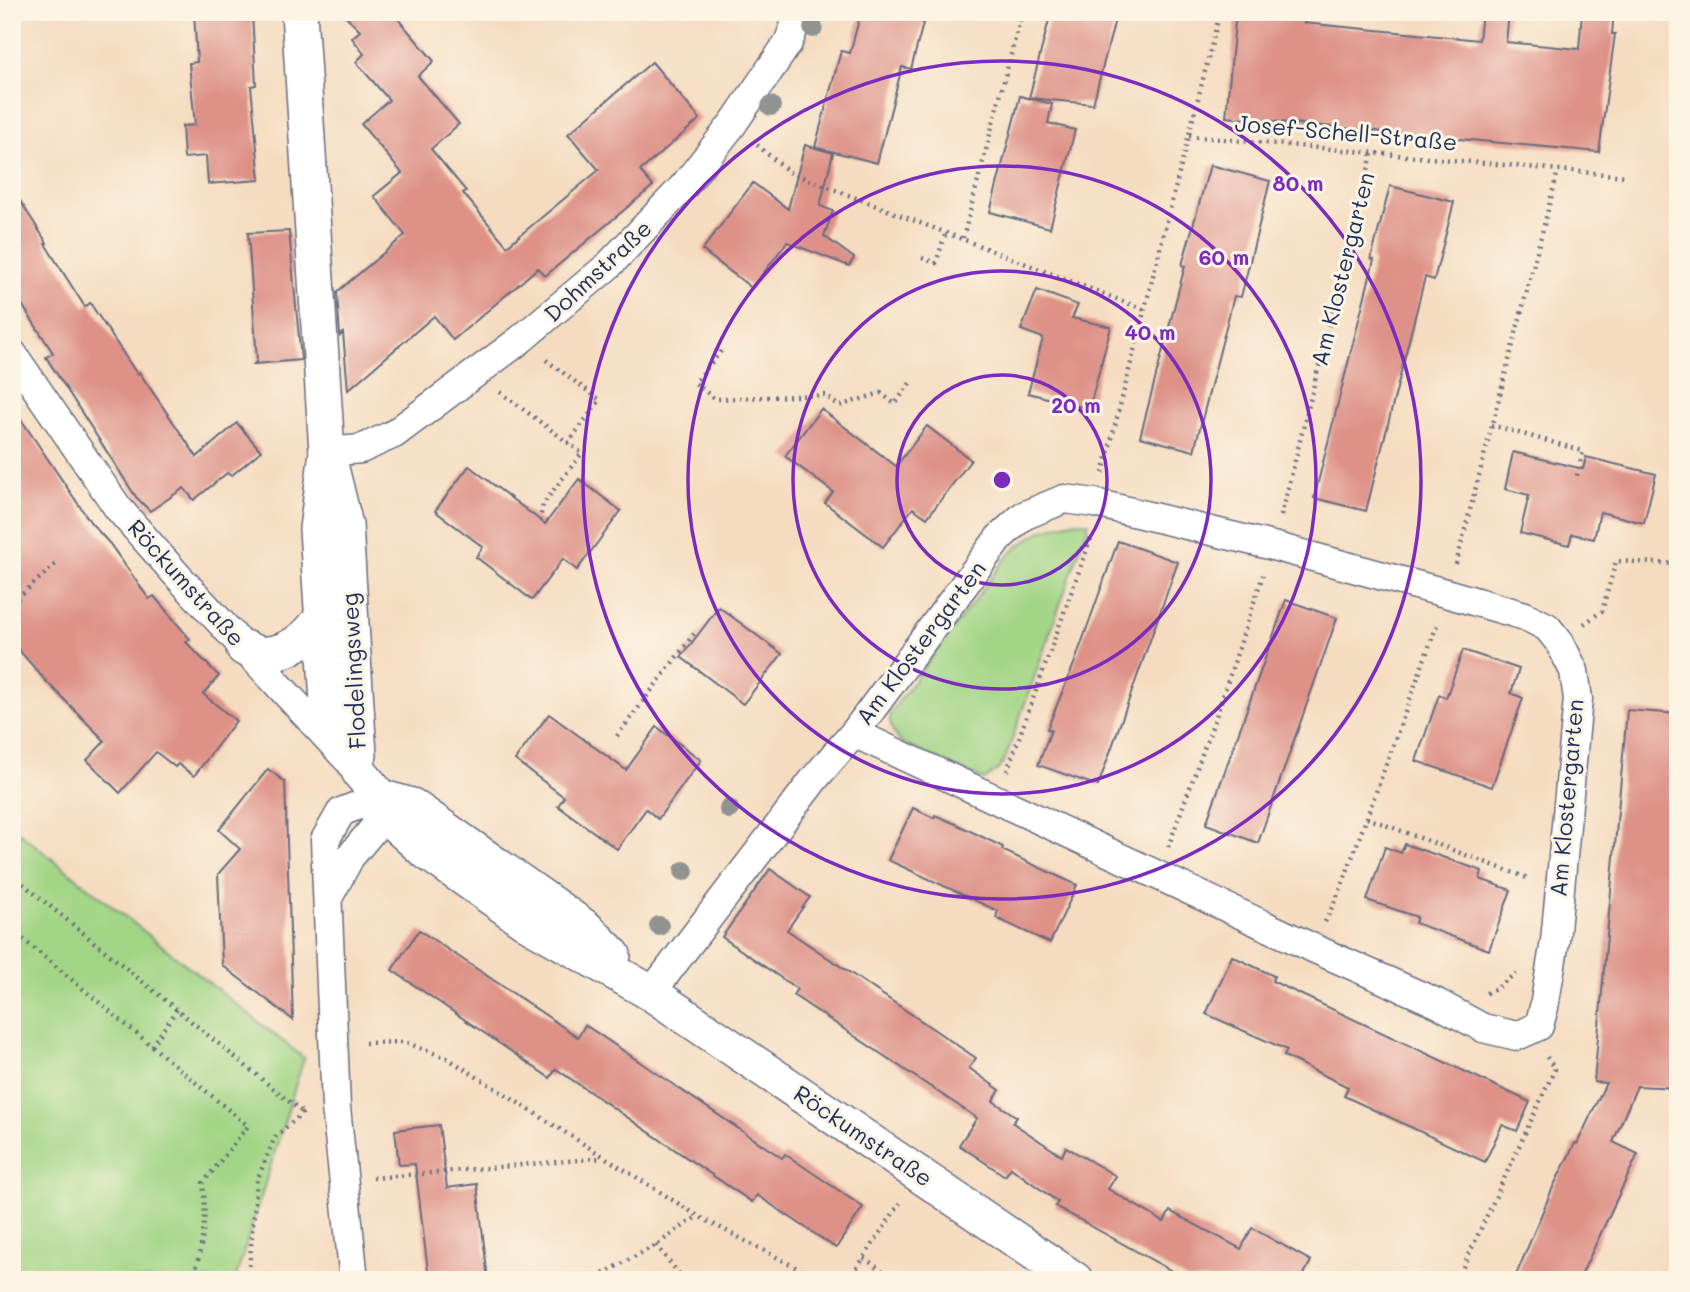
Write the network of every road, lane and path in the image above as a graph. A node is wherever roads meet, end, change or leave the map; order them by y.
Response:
1 (299, 12) edge
2 (800, 12) edge
3 (1022, 12) edge
4 (1220, 12) edge
5 (732, 125) junction
6 (1189, 136) junction
7 (1372, 154) junction
8 (1558, 172) junction
9 (1626, 176) dead end
10 (946, 232) junction
11 (963, 238) junction
12 (922, 258) dead end
13 (1145, 310) junction
14 (520, 340) junction
15 (721, 351) dead end
16 (12, 354) edge
17 (477, 375) junction
18 (910, 383) dead end
19 (1491, 425) junction
20 (568, 443) junction
21 (327, 452) junction
22 (1576, 479) dead end
23 (1099, 504) junction
24 (540, 520) dead end
25 (1273, 547) junction
26 (58, 562) dead end
27 (1678, 564) edge
28 (1449, 593) junction
29 (12, 603) edge
30 (322, 617) junction
31 (697, 630) dead end
32 (1560, 643) junction
33 (244, 648) junction
34 (854, 733) junction
35 (617, 736) dead end
36 (370, 785) junction
37 (994, 800) junction
38 (1367, 818) junction
39 (12, 875) edge
40 (1157, 875) junction
41 (20, 881) junction
42 (1560, 890) junction
43 (12, 891) edge
44 (12, 930) edge
45 (1312, 948) junction
46 (1523, 968) dead end
47 (651, 993) junction
48 (1437, 1003) junction
49 (177, 1009) junction
50 (1530, 1032) junction
51 (332, 1044) junction
52 (152, 1046) junction
53 (336, 1107) junction
54 (303, 1112) junction
55 (604, 1158) junction
56 (345, 1180) junction
57 (894, 1212) dead end
58 (698, 1216) junction
59 (656, 1245) junction
60 (864, 1258) junction
61 (597, 1278) dead end
62 (192, 1280) edge
63 (248, 1280) edge
64 (354, 1280) edge
65 (684, 1280) edge
66 (820, 1280) edge
67 (849, 1280) edge
68 (896, 1280) edge
69 (1075, 1280) edge
70 (1457, 1280) edge

1 - 21 street, Flodelingsweg
2 - 5 street, Dohmstraße
3 - 11 path
4 - 6 path
5 - 10 path
5 - 14 street, Dohmstraße
6 - 7 path, Josef-Schell-Straße
6 - 13 path
7 - 8 path, Josef-Schell-Straße
7 - 25 path, Am Klostergarten
8 - 9 path, Josef-Schell-Straße
8 - 19 path
10 - 11 path
10 - 12 path
11 - 13 path
13 - 23 path
14 - 17 street, Dohmstraße
14 - 20 path
15 - 18 path
16 - 33 street, Röckumstraße
17 - 20 path
17 - 21 street, Dohmstraße
19 - 22 path
19 - 28 path
20 - 24 path
21 - 30 street, Flodelingsweg
21 - 36 street, Flodelingsweg
23 - 25 street, Am Klostergarten
23 - 34 street, Am Klostergarten
23 - 37 path
25 - 28 street, Am Klostergarten
25 - 40 path, Am Klostergarten
26 - 29 path
27 - 32 path
28 - 32 street, Am Klostergarten
28 - 38 path
30 - 33 street
30 - 36 street, Flodelingsweg
31 - 35 path
32 - 42 street, Am Klostergarten
33 - 36 street, Röckumstraße
34 - 37 street, Am Klostergarten
34 - 47 street, Am Klostergarten
36 - 47 street, Röckumstraße
36 - 51 street, Flodelingsweg
37 - 40 street, Am Klostergarten
38 - 42 path
38 - 45 path
39 - 41 path
40 - 45 street, Am Klostergarten
41 - 43 path
41 - 49 path
42 - 50 street, Am Klostergarten
44 - 52 path
45 - 48 street, Am Klostergarten
46 - 48 path
47 - 69 street, Röckumstraße
48 - 50 street, Am Klostergarten
49 - 52 path
49 - 54 path
50 - 70 path
51 - 53 street, Flodelingsweg
51 - 55 path
52 - 62 path
53 - 54 path
53 - 56 street, Flodelingsweg
54 - 63 path
55 - 56 path
55 - 58 path
56 - 64 street, Flodelingsweg
57 - 60 path
58 - 59 path
58 - 66 path
59 - 61 path
59 - 65 path
60 - 67 path
60 - 68 path

